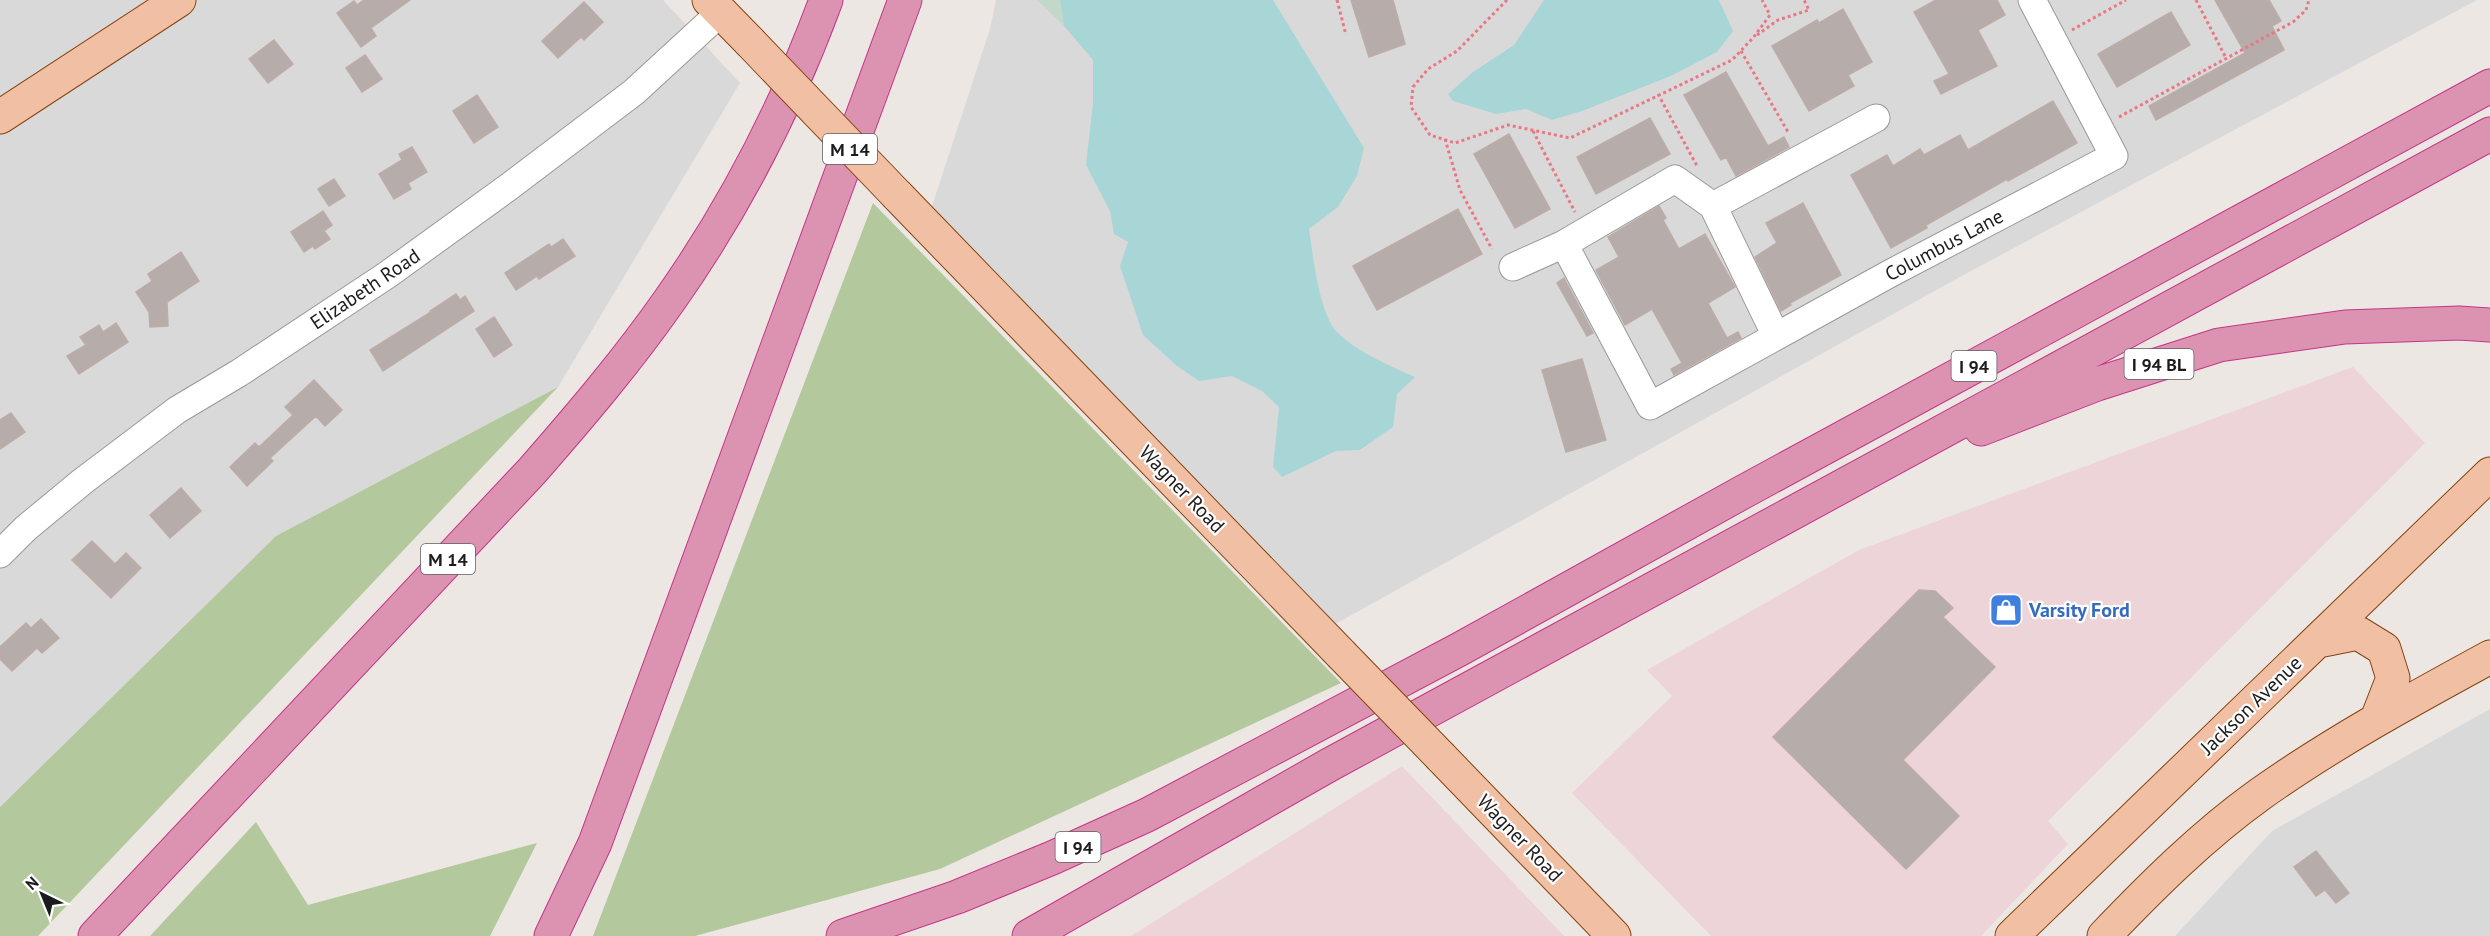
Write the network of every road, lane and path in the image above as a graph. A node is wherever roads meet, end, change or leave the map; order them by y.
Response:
1 (179, 0) edge
2 (826, 0) edge
3 (905, 0) edge
4 (1337, 0) edge
5 (1507, 0) edge
6 (1762, 0) edge
7 (1804, 0) edge
8 (2032, 0) edge
9 (2126, 0) edge
10 (2196, 0) edge
11 (2309, 0) edge
12 (715, 6) edge
13 (2070, 32) dead end
14 (1346, 34) dead end
15 (1753, 38) junction
16 (1741, 51) junction
17 (2226, 58) junction
18 (2490, 86) edge
19 (1658, 94) junction
20 (0, 117) edge
21 (2117, 117) dead end
22 (1876, 118) dead end
23 (1533, 131) junction
24 (1788, 132) dead end
25 (2490, 134) edge
26 (1445, 139) junction
27 (1698, 168) dead end
28 (1713, 206) junction
29 (1578, 218) dead end
30 (1564, 244) junction
31 (1492, 249) dead end
32 (1513, 267) dead end
33 (2490, 325) edge
34 (1776, 336) junction
35 (2490, 474) edge
36 (1845, 482) junction
37 (0, 554) edge
38 (2318, 641) junction
39 (2490, 657) edge
40 (2377, 719) junction
41 (95, 936) edge
42 (551, 936) edge
43 (843, 936) edge
44 (1029, 936) edge
45 (1614, 936) edge
46 (2012, 936) edge
47 (2104, 936) edge

1 - 20 main road
2 - 41 highway, M 14
3 - 42 highway, M 14
4 - 14 path
5 - 26 path
6 - 15 path
7 - 15 path
8 - 34 street, Columbus Lane
9 - 13 path
10 - 17 path
11 - 17 path
12 - 37 street, Elizabeth Road
12 - 45 main road, Wagner Road, bridge
15 - 16 path
16 - 19 path
16 - 24 path
17 - 21 path
18 - 43 highway, I 94
19 - 23 path
19 - 27 path
22 - 28 street
23 - 26 path
23 - 29 path
25 - 36 highway, I 94
26 - 31 path
28 - 30 street
28 - 34 street
30 - 32 street
30 - 34 street, Columbus Lane
33 - 36 highway, I 94 BL
35 - 38 main road, Jackson Avenue
36 - 44 highway, I 94
38 - 40 main road
38 - 46 main road, Jackson Avenue
39 - 40 main road
40 - 47 main road

